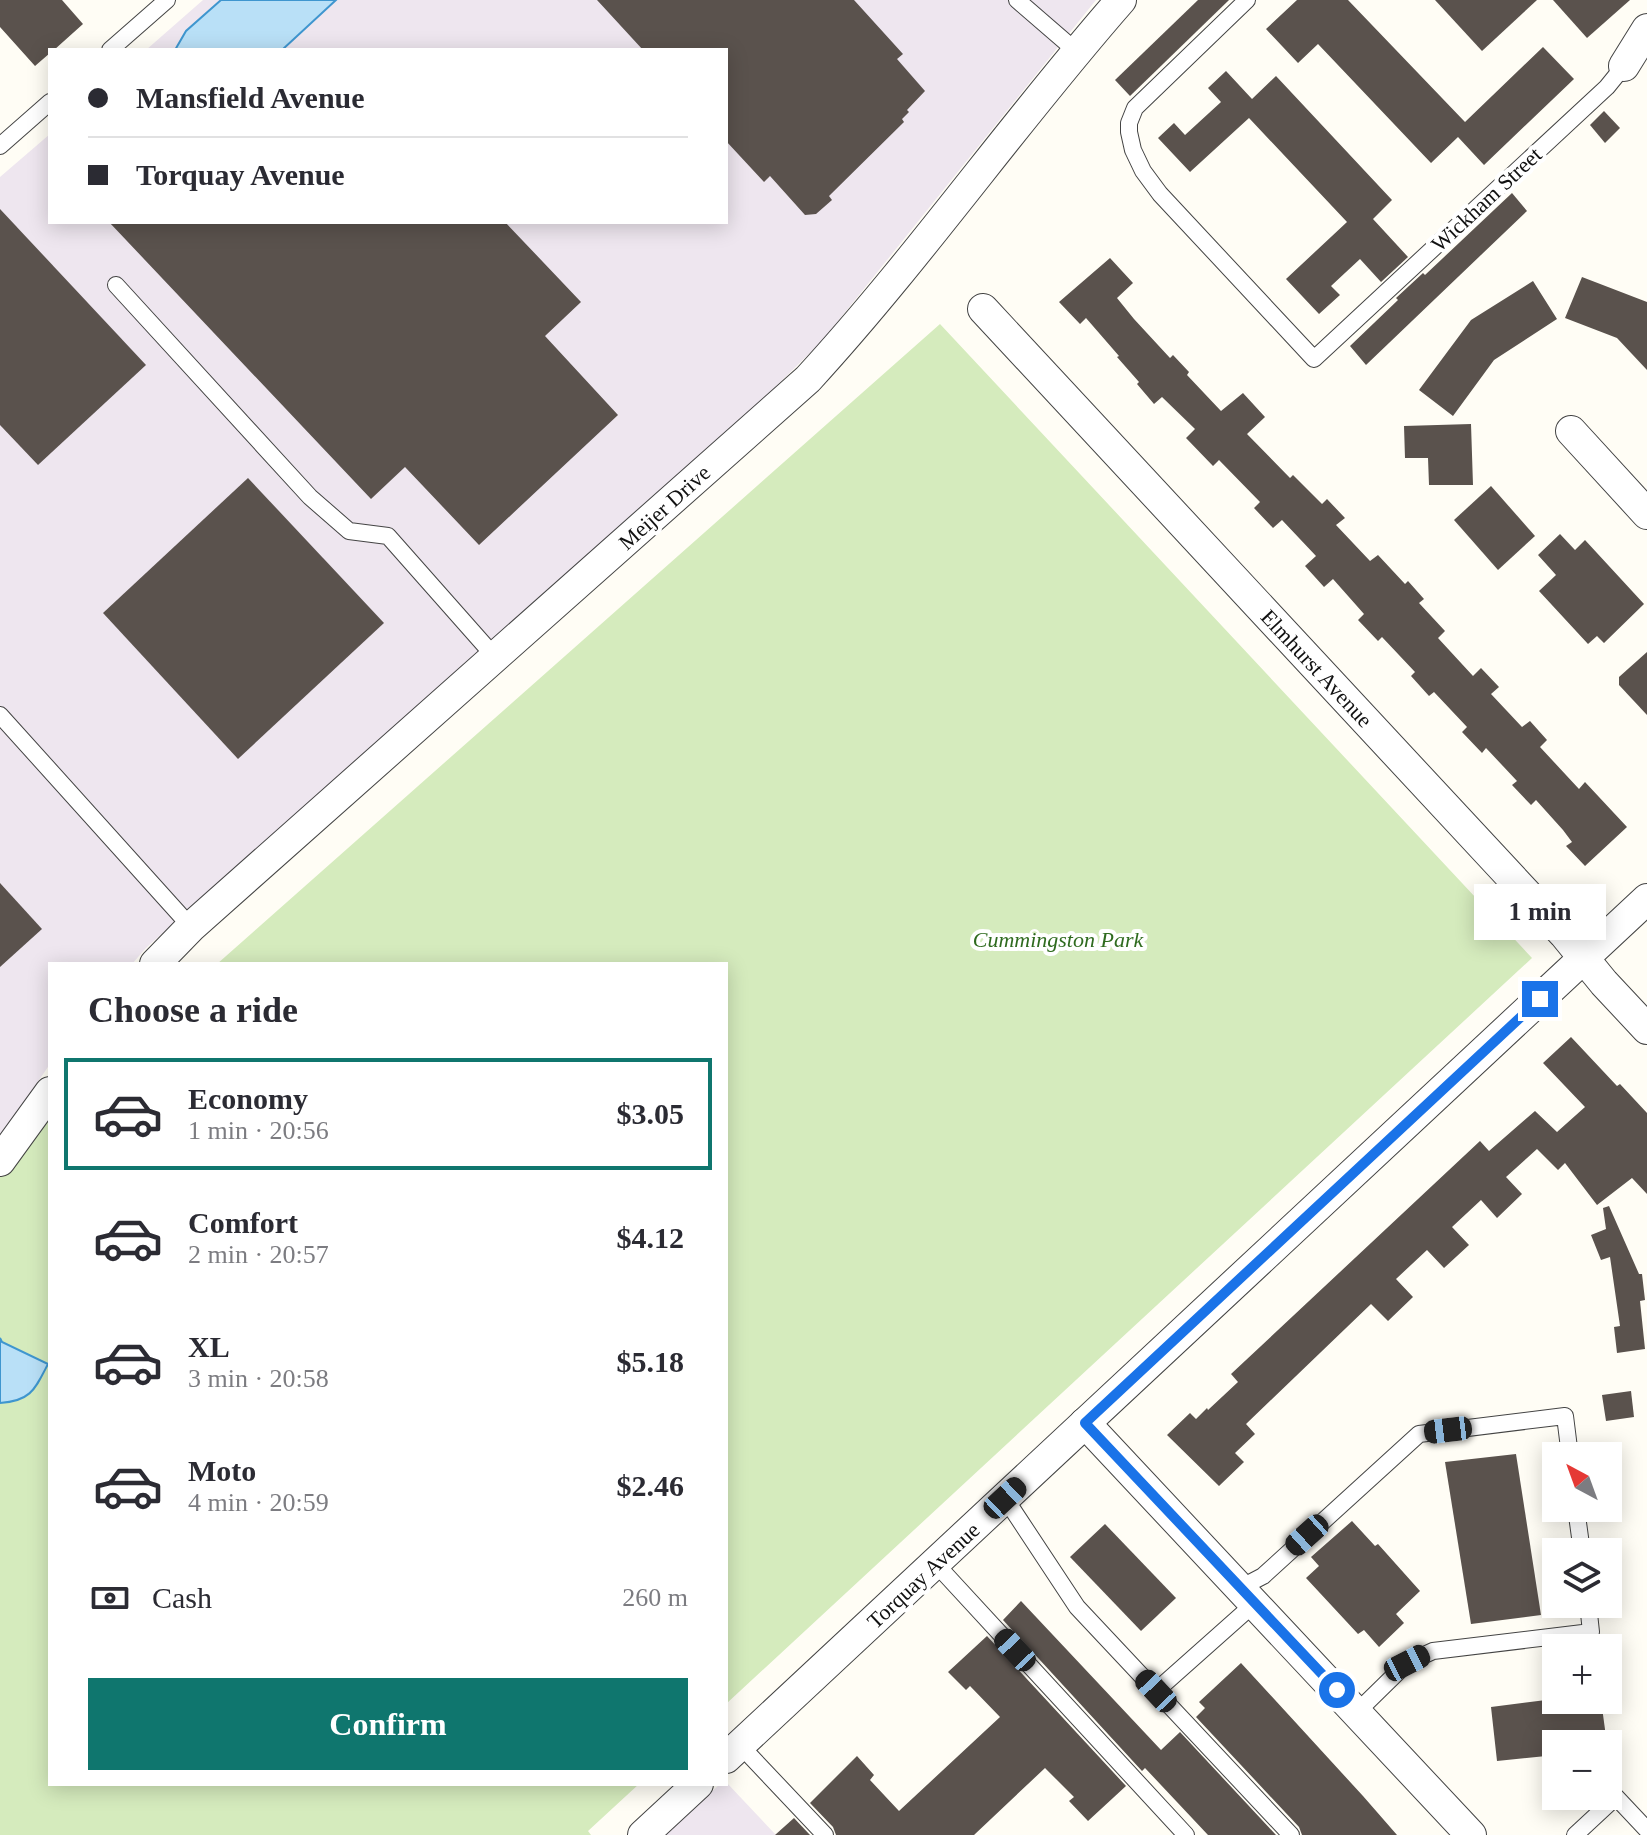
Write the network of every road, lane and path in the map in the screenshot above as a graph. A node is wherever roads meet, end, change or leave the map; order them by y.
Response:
1 (167, 0) edge
2 (1017, 0) edge
3 (1121, 0) edge
4 (1247, 0) edge
5 (1647, 29) edge
6 (112, 48) edge
7 (1076, 51) junction
8 (1624, 66) joint
9 (48, 104) edge
10 (0, 146) edge
11 (116, 285) dead end
12 (983, 309) dead end
13 (1571, 431) dead end
14 (1647, 514) edge
15 (495, 657) junction
16 (0, 715) edge
17 (1647, 899) edge
18 (191, 927) junction
19 (1583, 959) junction
20 (157, 962) edge
21 (1647, 1029) edge
22 (48, 1095) edge
23 (0, 1161) edge
24 (1085, 1423) junction
25 (1568, 1442) edge
26 (1005, 1498) junction
27 (935, 1563) junction
28 (1248, 1596) junction
29 (1590, 1618) edge
30 (1156, 1691) junction
31 (1357, 1712) junction
32 (733, 1752) edge
33 (696, 1786) edge
34 (1647, 1830) edge
35 (643, 1835) edge
36 (825, 1835) edge
37 (1186, 1835) edge
38 (1291, 1835) edge
39 (1471, 1835) edge
40 (1575, 1835) edge

1 - 6 lane
2 - 7 lane
3 - 7 street, Meijer Drive
4 - 8 lane, Wickham Street
5 - 8 street, Wickham Street
7 - 15 street, Meijer Drive
9 - 10 lane
11 - 15 lane
12 - 19 street, Elmhurst Avenue
13 - 14 street
15 - 18 street, Meijer Drive
16 - 18 lane
17 - 19 street, Torquay Avenue
18 - 20 street, Meijer Drive
19 - 21 street, Elmhurst Avenue
19 - 24 street, Torquay Avenue
22 - 23 street
24 - 26 street, Torquay Avenue
24 - 28 street
25 - 28 lane
26 - 27 street, Torquay Avenue
26 - 30 lane
27 - 32 street, Torquay Avenue
27 - 37 lane
28 - 30 lane
28 - 31 street
29 - 31 lane
30 - 38 lane
31 - 39 street
32 - 36 lane
33 - 35 street
34 - 40 lane

